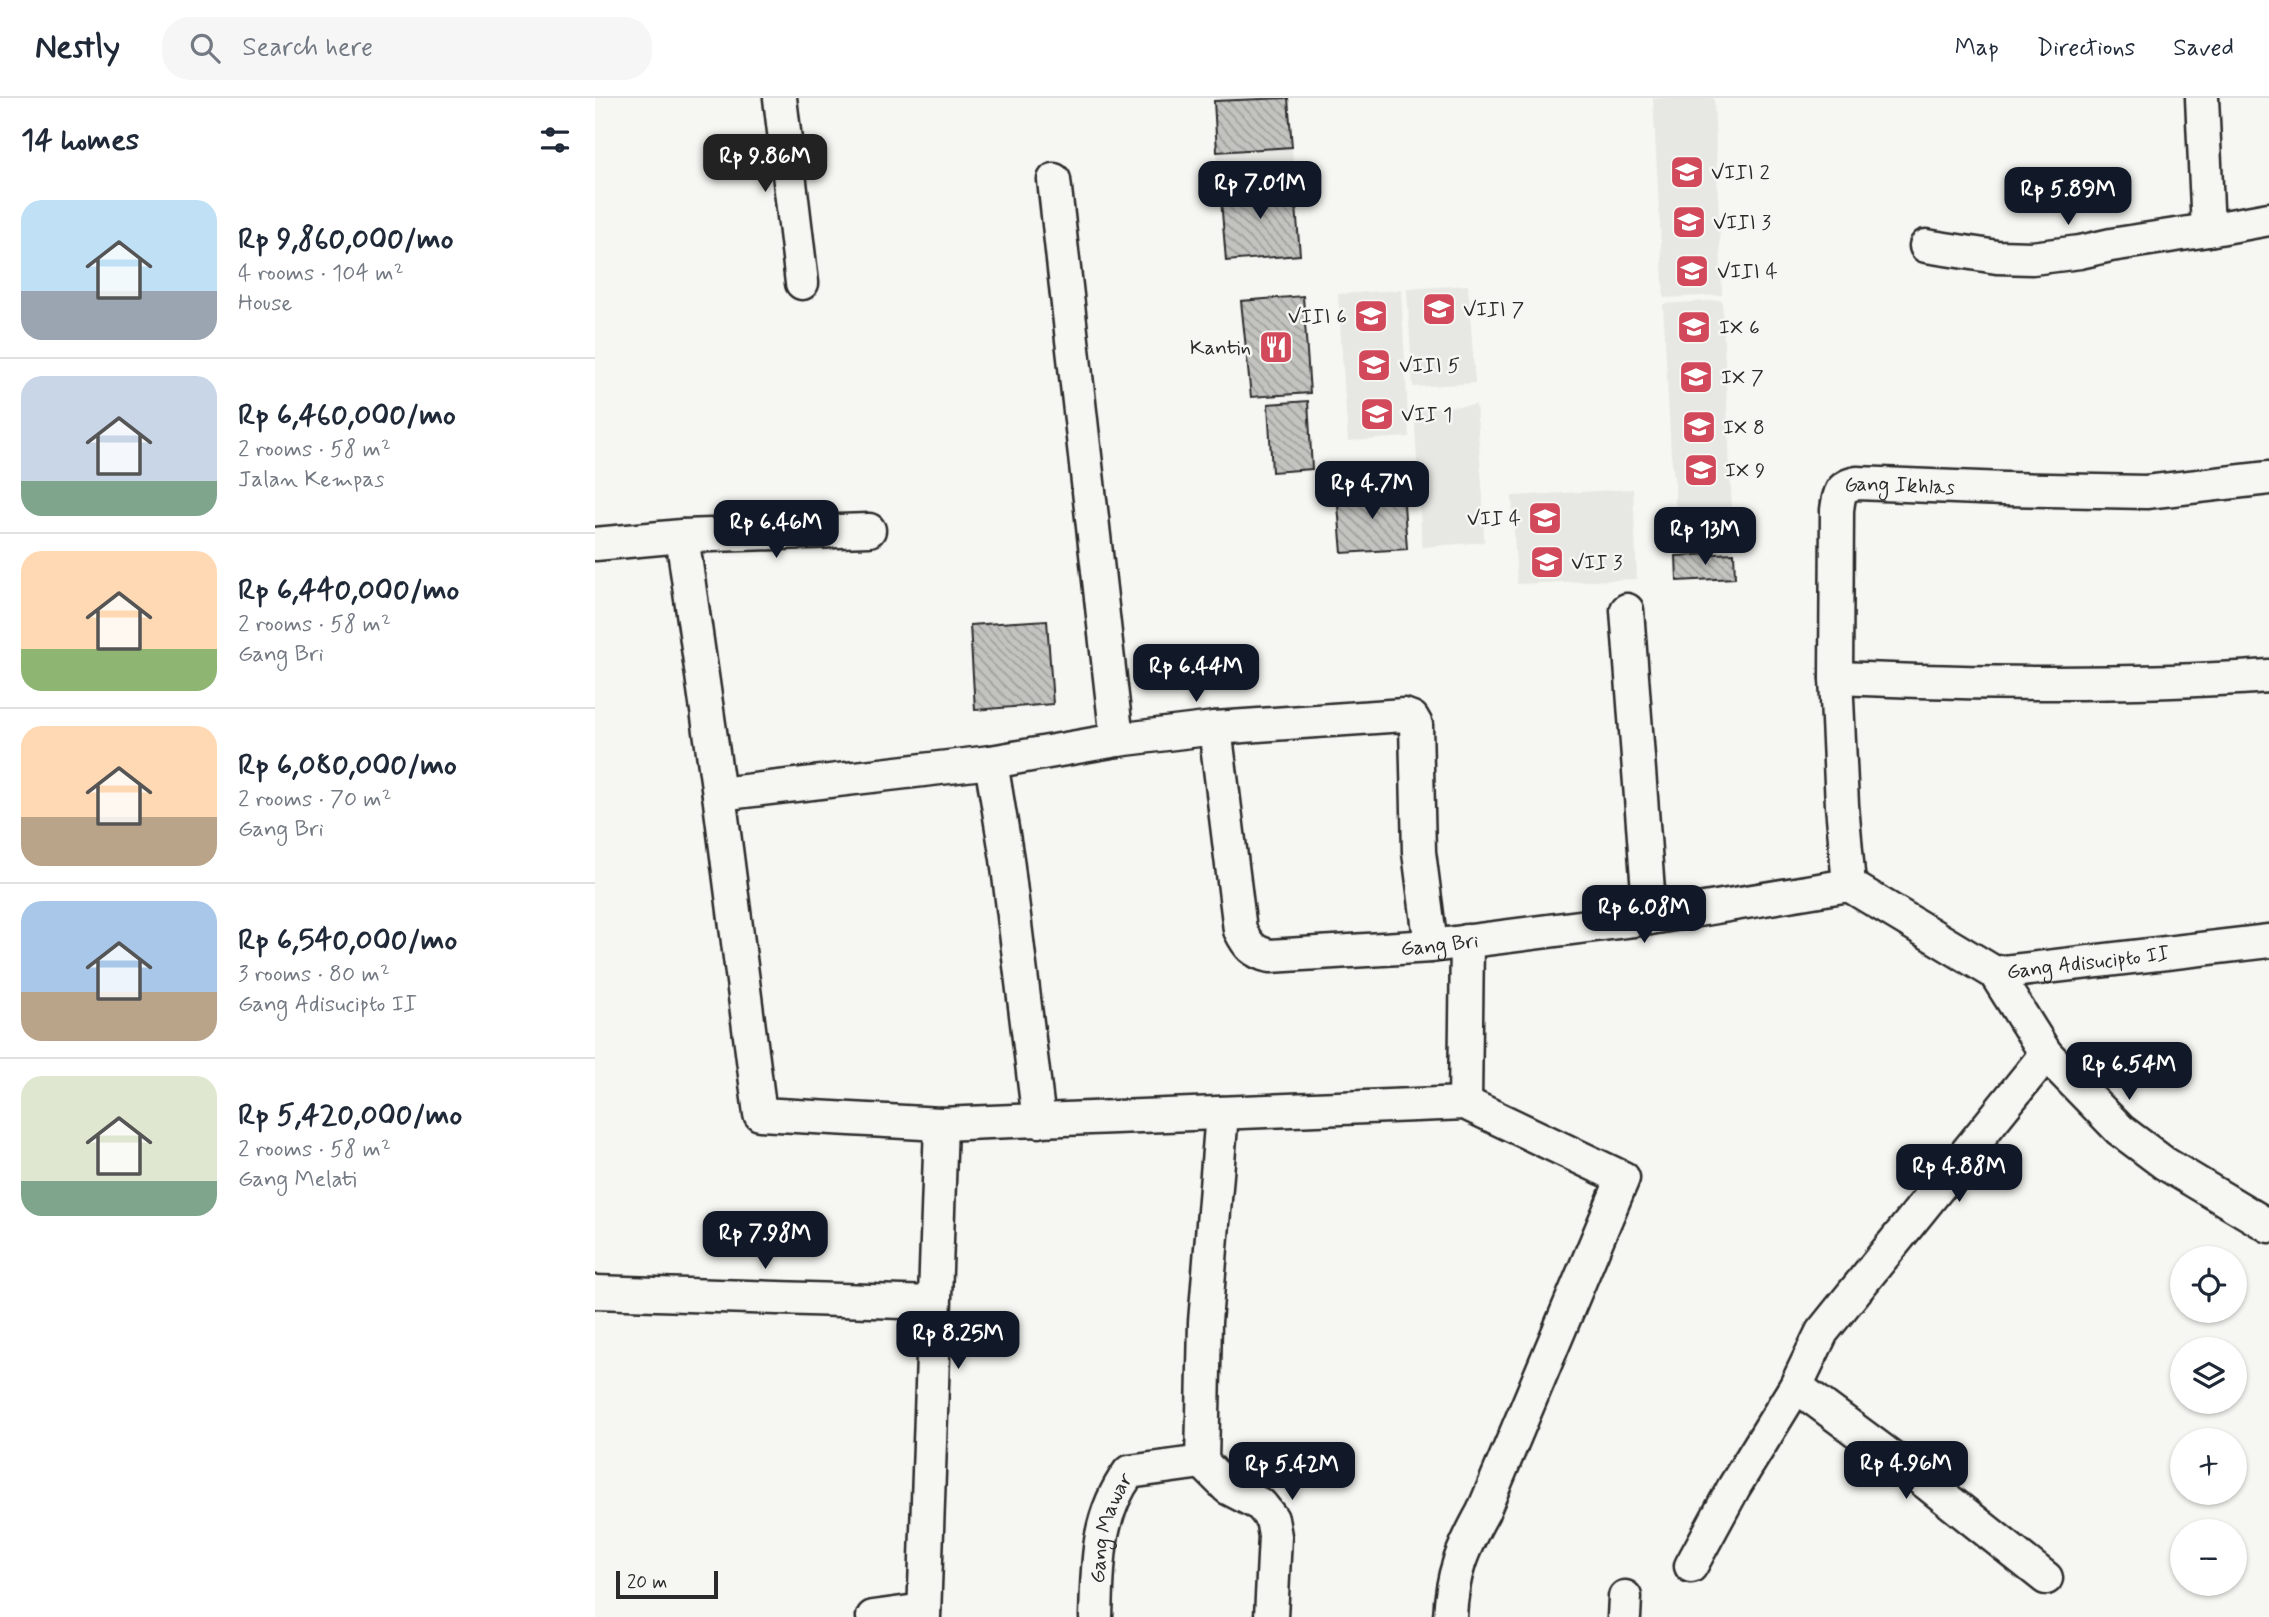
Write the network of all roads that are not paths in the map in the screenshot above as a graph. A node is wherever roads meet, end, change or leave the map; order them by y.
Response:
1 (780, 98) edge
2 (2202, 98) edge
3 (1054, 180) dead end
4 (2269, 219) edge
5 (2209, 230) junction
6 (1926, 246) dead end
7 (802, 283) dead end
8 (2269, 478) edge
9 (869, 530) dead end
10 (682, 536) junction
11 (595, 544) edge
12 (1627, 610) dead end
13 (2269, 676) edge
14 (1836, 678) junction
15 (1215, 728) junction
16 (1117, 740) junction
17 (991, 762) junction
18 (719, 794) junction
19 (1849, 885) junction
20 (1650, 918) junction
21 (1467, 941) junction
22 (2269, 941) edge
23 (1431, 946) junction
24 (1995, 973) junction
25 (2046, 1054) junction
26 (1465, 1103) junction
27 (1222, 1113) junction
28 (1039, 1121) junction
29 (941, 1124) junction
30 (2266, 1223) edge
31 (595, 1292) edge
32 (934, 1303) junction
33 (1796, 1386) junction
34 (1203, 1449) junction
35 (1691, 1566) dead end
36 (2046, 1578) dead end
37 (924, 1614) edge
38 (873, 1617) edge
39 (1096, 1617) edge
40 (1271, 1617) edge
41 (1450, 1617) edge

1 - 7 street
2 - 5 street
3 - 16 street
4 - 5 street
5 - 6 street
8 - 14 street, Gang Ikhlas
9 - 10 street
10 - 11 street
10 - 18 street
12 - 20 street
13 - 14 street
14 - 19 street, Gang Ikhlas
15 - 16 street
15 - 23 street, Gang Bri
15 - 23 street
16 - 17 street
17 - 18 street
17 - 28 street
18 - 29 street
19 - 20 street, Gang Bri
19 - 24 street, Gang Adisucipto II
20 - 21 street, Gang Bri
21 - 23 street, Gang Bri
21 - 26 street
22 - 24 street, Gang Adisucipto II
24 - 25 street
25 - 30 street
25 - 33 street
26 - 27 street
26 - 41 street
27 - 28 street
27 - 34 street
28 - 29 street
29 - 32 street
31 - 32 street
32 - 37 street
33 - 35 street
33 - 36 street
34 - 39 street, Gang Mawar
34 - 40 street
37 - 38 street

